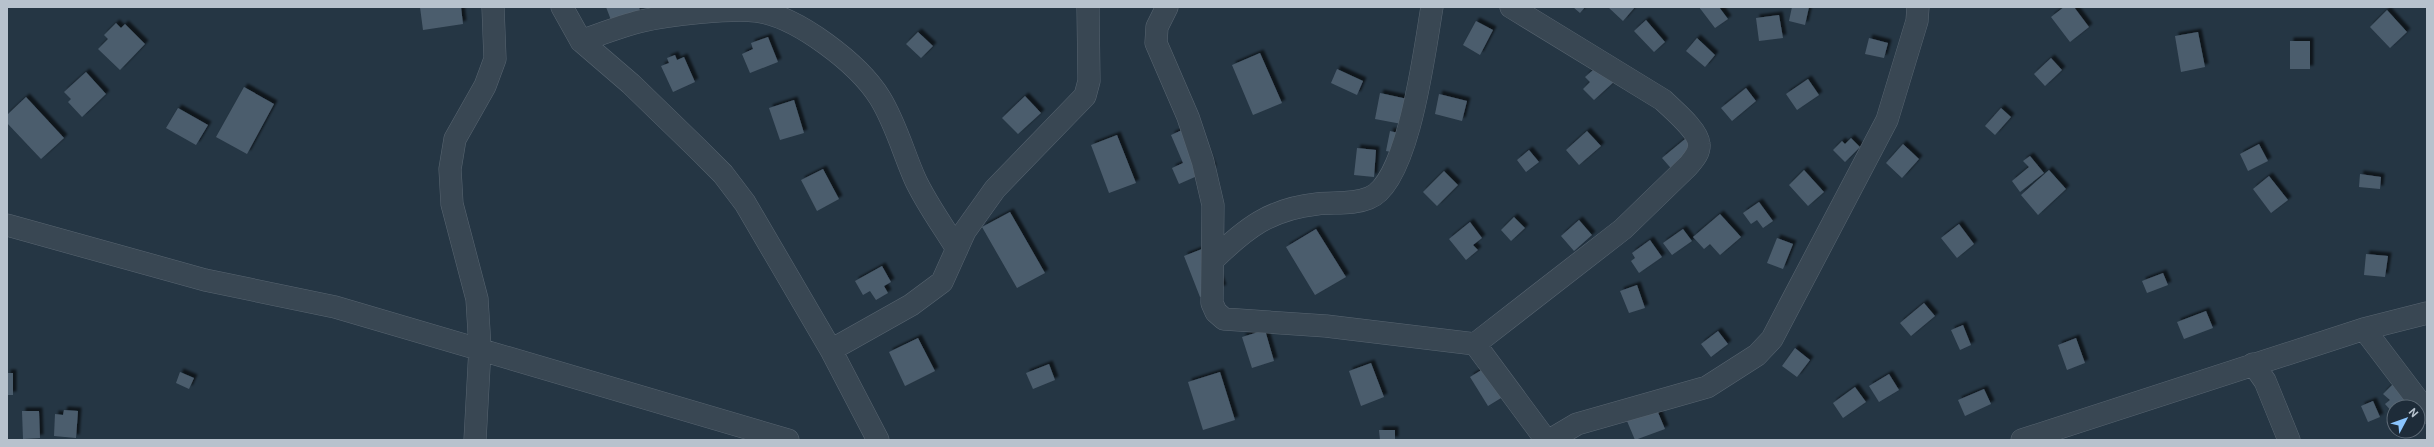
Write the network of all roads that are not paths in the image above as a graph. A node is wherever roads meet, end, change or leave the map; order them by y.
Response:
1 (493, 7) edge
2 (562, 7) edge
3 (1088, 7) edge
4 (1167, 7) edge
5 (1432, 7) edge
6 (1511, 7) edge
7 (1918, 7) edge
8 (581, 41) junction
9 (7, 225) edge
10 (957, 249) junction
11 (1213, 260) junction
12 (2427, 313) edge
13 (2364, 329) junction
14 (1475, 344) junction
15 (480, 348) junction
16 (831, 350) junction
17 (2253, 364) junction
18 (2427, 412) edge
19 (2072, 432) edge
20 (776, 438) edge
21 (475, 440) edge
22 (878, 440) edge
23 (1546, 440) edge
24 (1550, 440) edge
25 (2022, 440) edge
26 (2289, 440) edge

1 - 15 street
2 - 8 street
3 - 10 street
4 - 11 street
5 - 11 street
6 - 14 street
7 - 24 street
8 - 10 street
8 - 16 street
9 - 15 street
10 - 16 street
11 - 14 street
12 - 13 street
13 - 17 street
13 - 18 street
14 - 23 street
15 - 20 street
15 - 21 street
16 - 22 street
17 - 19 street
17 - 26 street
19 - 25 street

